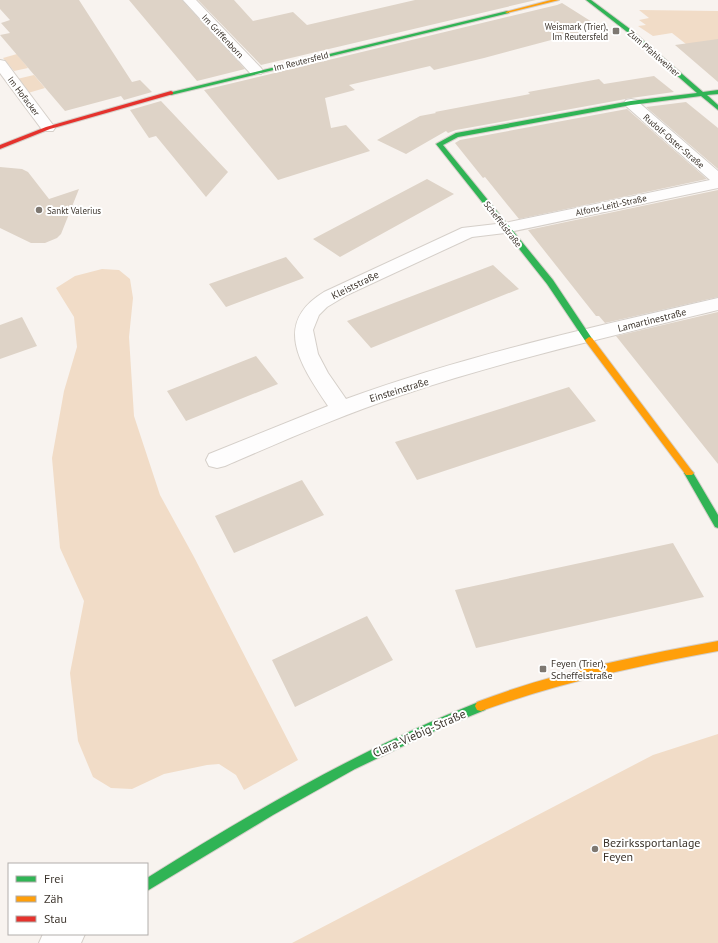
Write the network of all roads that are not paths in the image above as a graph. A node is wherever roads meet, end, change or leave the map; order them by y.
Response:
1 (189, 0) edge
2 (557, 0) edge
3 (588, 0) edge
4 (0, 64) edge
5 (256, 72) junction
6 (718, 92) edge
7 (702, 95) junction
8 (631, 103) junction
9 (718, 108) edge
10 (48, 128) junction
11 (0, 147) edge
12 (718, 179) edge
13 (718, 183) edge
14 (505, 228) junction
15 (718, 304) edge
16 (586, 336) junction
17 (341, 408) junction
18 (217, 460) dead end
19 (718, 524) edge
20 (718, 646) edge
21 (148, 884) edge
22 (67, 935) edge
23 (55, 943) edge

1 - 5 street, Im Griffenborn
2 - 5 street, Im Reutersfeld
3 - 7 street, Zum Pfahlweiher
4 - 10 street, Im Hofacker
5 - 10 street, Im Reutersfeld
6 - 7 street, Scheffelstraße
7 - 8 street, Scheffelstraße
7 - 9 street, Zum Pfahlweiher
8 - 12 street, Rudolf-Oster-Straße
8 - 14 street, Scheffelstraße
10 - 11 street, Im Reutersfeld
13 - 14 street, Alfons-Leitl-Straße
14 - 16 street, Scheffelstraße
14 - 17 street, Kleiststraße
15 - 16 street, Lamartinestraße
16 - 17 street, Einsteinstraße
16 - 19 street, Scheffelstraße
17 - 18 street, Einsteinstraße
20 - 21 street, Clara-Viebig-Straße
22 - 23 street

